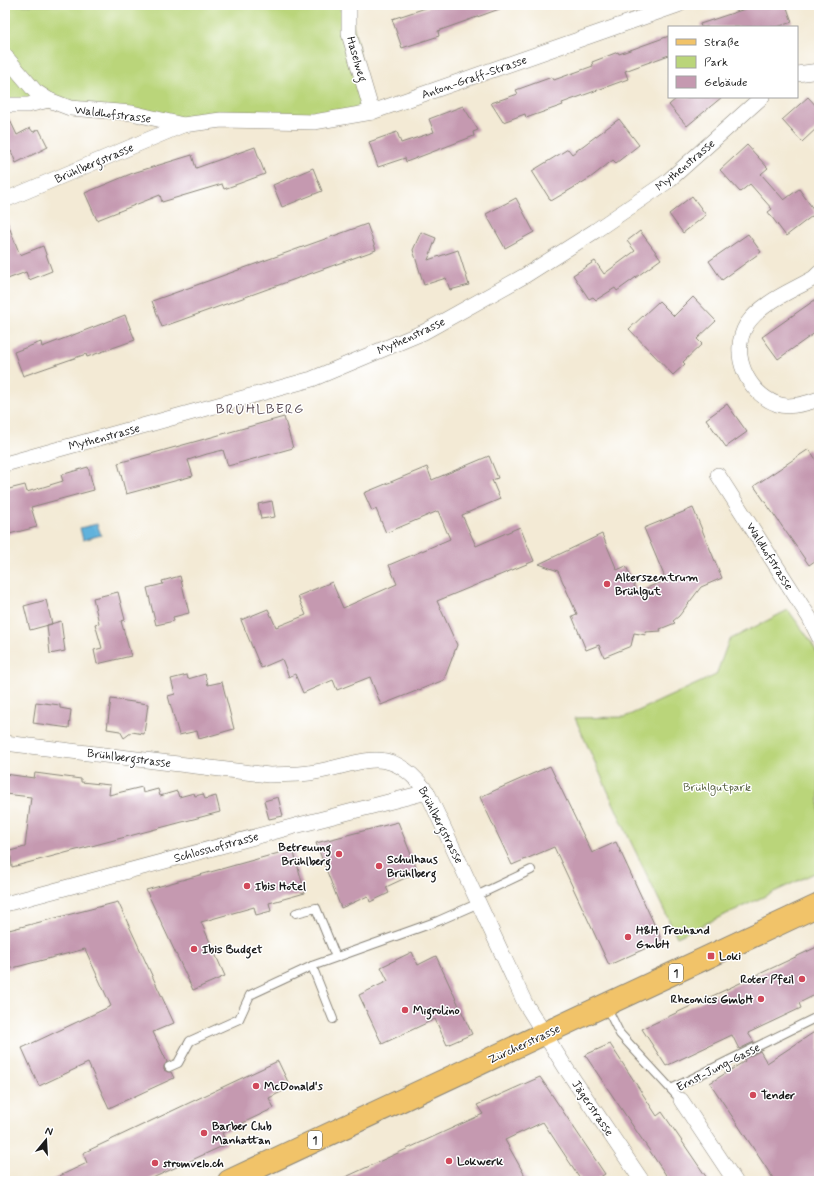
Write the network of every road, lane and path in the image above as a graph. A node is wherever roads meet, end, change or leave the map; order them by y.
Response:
1 (348, 5) edge
2 (678, 5) edge
3 (5, 56) edge
4 (819, 71) edge
5 (798, 74) edge
6 (761, 98) edge
7 (49, 100) junction
8 (5, 105) edge
9 (372, 112) junction
10 (265, 122) joint
11 (183, 125) junction
12 (5, 200) edge
13 (819, 273) edge
14 (819, 399) edge
15 (5, 464) edge
16 (718, 475) dead end
17 (814, 613) edge
18 (819, 637) edge
19 (5, 743) edge
20 (427, 792) junction
21 (531, 870) dead end
22 (478, 899) junction
23 (5, 904) edge
24 (819, 905) edge
25 (296, 913) dead end
26 (336, 957) junction
27 (312, 966) junction
28 (606, 1005) junction
29 (819, 1016) edge
30 (333, 1018) dead end
31 (545, 1034) junction
32 (169, 1067) dead end
33 (676, 1095) junction
34 (229, 1181) edge
35 (642, 1181) edge
36 (736, 1181) edge

1 - 9 street, Haselweg
2 - 9 street, Anton-Graff-Strasse
3 - 7 street, Waldhofstrasse
4 - 5 street
6 - 15 street, Mythenstrasse
7 - 8 street
7 - 11 street, Waldhofstrasse
9 - 10 street, Anton-Graff-Strasse
10 - 11 street, Waldhofstrasse
11 - 12 street, Brühlbergstrasse
13 - 14 street
16 - 17 street, Waldhofstrasse
17 - 18 street, Waldhofstrasse
19 - 20 street, Brühlbergstrasse
20 - 22 street, Brühlbergstrasse
20 - 23 street, Schlosshofstrasse
21 - 22 lane
22 - 26 lane
22 - 31 street, Brühlbergstrasse
24 - 28 main road, Zürcherstrasse / 1
25 - 26 lane
26 - 27 lane
27 - 30 lane
27 - 32 lane
28 - 31 main road, Zürcherstrasse / 1
28 - 33 lane
29 - 33 lane, Ernst-Jung-Gasse
31 - 34 main road, Zürcherstrasse / 1
31 - 35 street, Jägerstrasse
33 - 36 street, Ernst-Jung-Gasse

